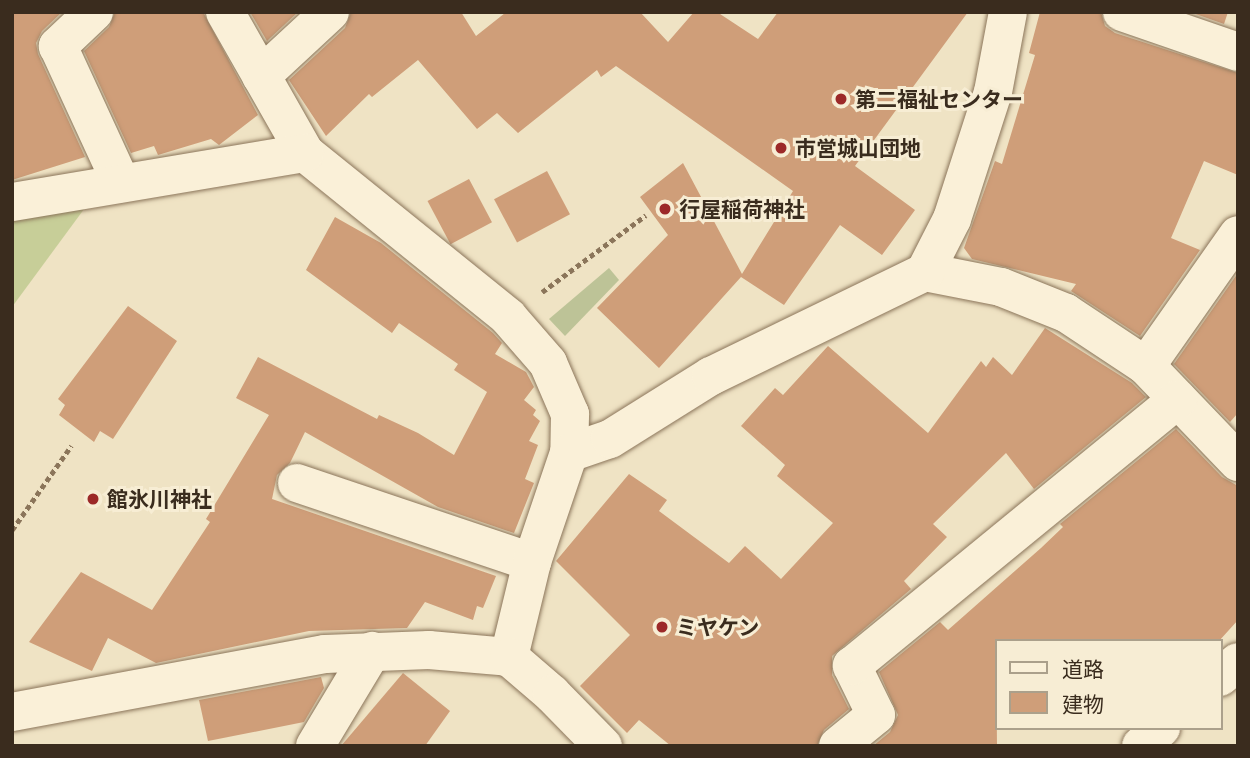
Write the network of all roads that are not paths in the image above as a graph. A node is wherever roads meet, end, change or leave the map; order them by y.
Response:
1 (94, 12) edge
2 (225, 12) edge
3 (330, 12) edge
4 (1008, 12) edge
5 (1122, 12) edge
6 (1238, 52) edge
7 (261, 76) junction
8 (305, 153) junction
9 (121, 183) junction
10 (12, 202) edge
11 (1236, 242) edge
12 (925, 272) junction
13 (1146, 366) junction
14 (1178, 399) junction
15 (569, 453) junction
16 (1238, 462) edge
17 (297, 483) dead end
18 (532, 562) junction
19 (372, 651) junction
20 (509, 657) junction
21 (1238, 662) edge
22 (1222, 675) edge
23 (12, 712) edge
24 (1159, 730) edge
25 (315, 746) edge
26 (603, 746) edge
27 (838, 746) edge
28 (1141, 746) edge

1 - 9 street
2 - 7 street
3 - 7 street
4 - 12 street
5 - 6 street
7 - 8 street
8 - 9 street
8 - 15 street
9 - 10 street
11 - 13 street
12 - 13 street
12 - 15 street
13 - 14 street
14 - 16 street
14 - 27 street
15 - 18 street
17 - 18 street
18 - 20 street
19 - 20 street
19 - 23 street
19 - 25 street
20 - 26 street
21 - 22 street
24 - 28 street

